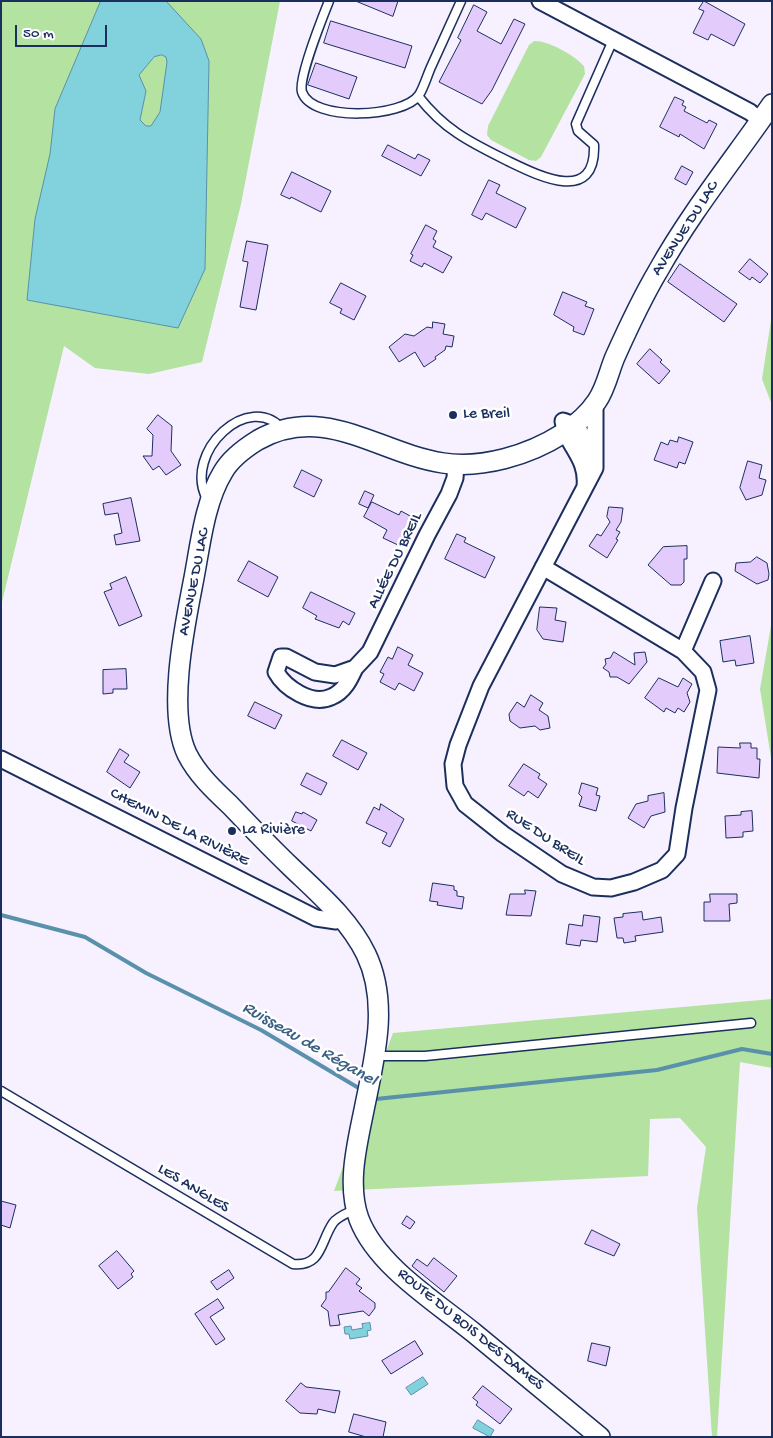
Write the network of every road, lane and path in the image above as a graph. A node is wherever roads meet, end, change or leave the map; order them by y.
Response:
1 (329, 1) edge
2 (461, 1) edge
3 (540, 1) edge
4 (613, 40) junction
5 (418, 96) junction
6 (772, 104) edge
7 (760, 120) junction
8 (612, 362) junction
9 (596, 404) junction
10 (567, 426) junction
11 (283, 430) junction
12 (594, 458) junction
13 (456, 464) junction
14 (585, 487) junction
15 (210, 504) junction
16 (543, 567) junction
17 (712, 581) dead end
18 (683, 651) junction
19 (355, 668) junction
20 (1, 759) edge
21 (342, 918) junction
22 (751, 1023) dead end
23 (375, 1056) junction
24 (1, 1091) edge
25 (356, 1209) junction
26 (600, 1437) edge

1 - 5 lane
2 - 5 lane
3 - 4 street
4 - 5 lane
4 - 7 street
6 - 7 street, AVENUE DU LAC
7 - 8 street, AVENUE DU LAC
8 - 9 street, AVENUE DU LAC
8 - 10 street, AVENUE DU LAC
9 - 10 street, AVENUE DU LAC
9 - 12 street, RUE DU BREIL
10 - 12 street
10 - 13 street, AVENUE DU LAC
10 - 14 street
11 - 13 street, AVENUE DU LAC
11 - 15 street, AVENUE DU LAC
11 - 15 lane
12 - 14 street, RUE DU BREIL
13 - 19 street, ALLÉE DU BREIL
14 - 16 street, RUE DU BREIL
15 - 21 street, AVENUE DU LAC
16 - 18 street, RUE DU BREIL
16 - 18 street, RUE DU BREIL
17 - 18 street
19 - 19 street, ALLÉE DU BREIL
20 - 21 street, CHEMIN DE LA RIVIÈRE
21 - 23 street, AVENUE DU LAC
22 - 23 lane
23 - 25 street, ROUTE DU BOIS DES DAMES
24 - 25 lane, LES ANGLES
25 - 26 street, ROUTE DU BOIS DES DAMES

